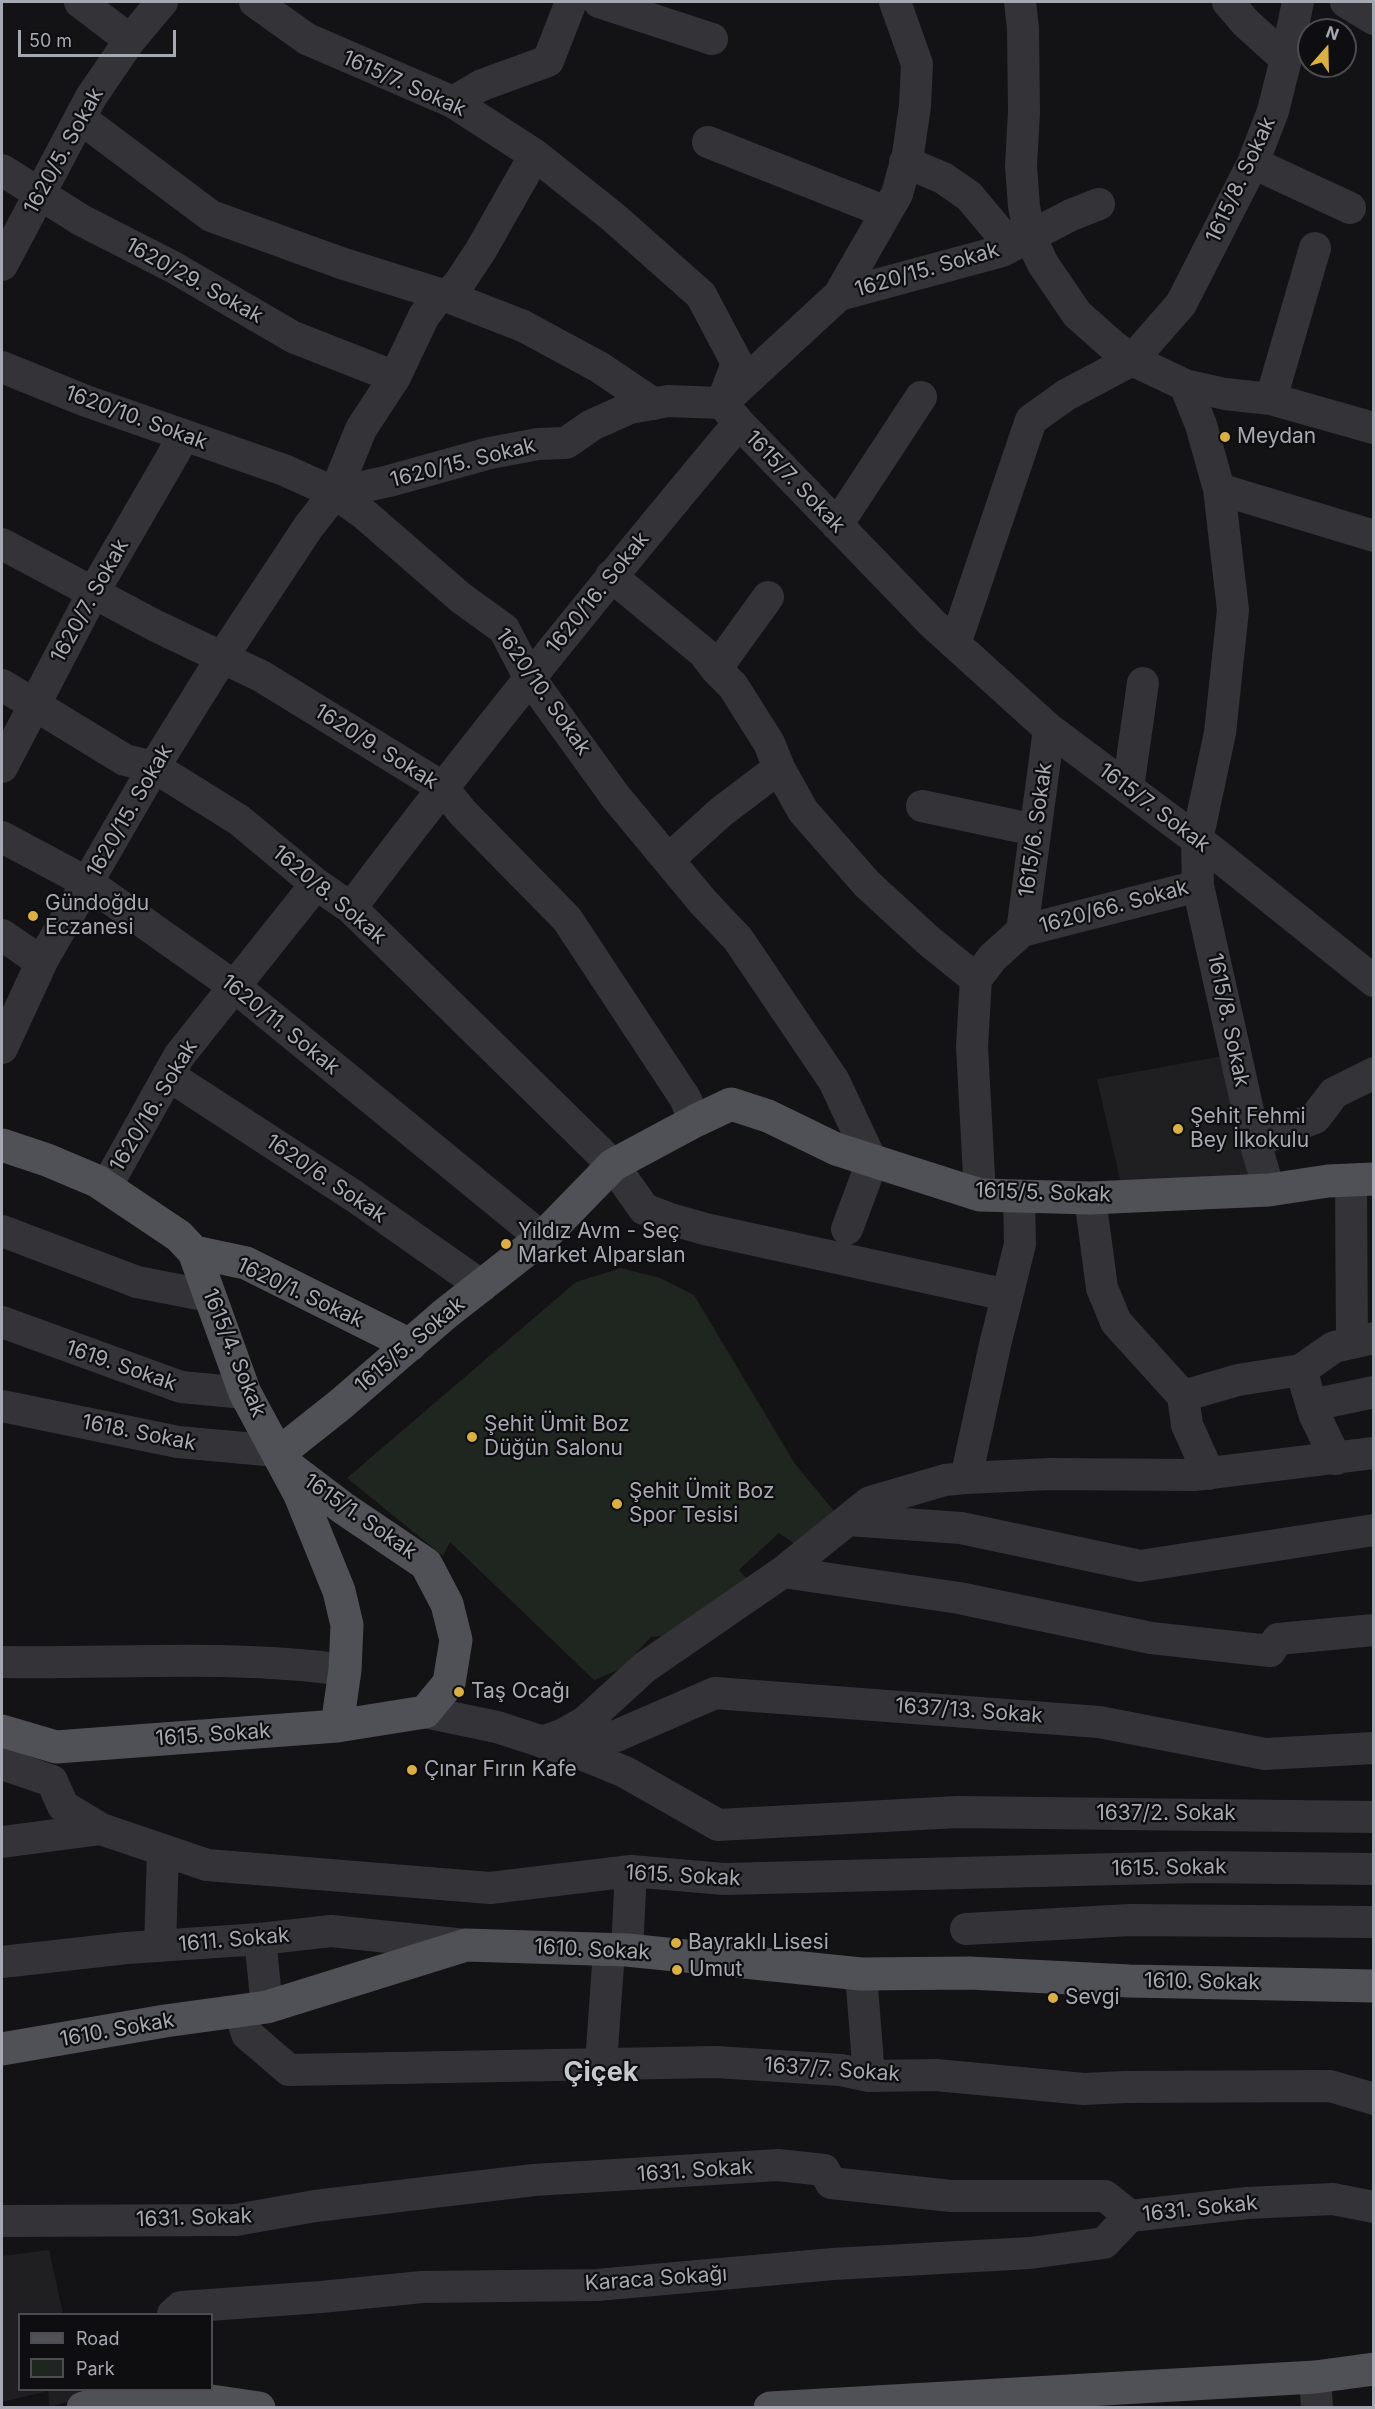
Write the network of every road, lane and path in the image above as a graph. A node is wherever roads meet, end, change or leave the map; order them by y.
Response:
1 (80, 2) edge
2 (162, 2) edge
3 (255, 2) edge
4 (571, 2) edge
5 (599, 2) edge
6 (895, 2) edge
7 (1020, 2) edge
8 (1228, 2) edge
9 (1298, 2) edge
10 (1346, 2) edge
11 (1374, 19) edge
12 (712, 39) dead end
13 (130, 40) junction
14 (1286, 59) junction
15 (453, 102) junction
16 (80, 118) junction
17 (708, 142) dead end
18 (535, 155) junction
19 (905, 162) junction
20 (1253, 163) junction
21 (2, 170) edge
22 (40, 195) junction
23 (1099, 204) dead end
24 (1350, 208) dead end
25 (886, 212) junction
26 (1020, 242) junction
27 (1315, 248) dead end
28 (2, 265) edge
29 (839, 295) junction
30 (446, 296) junction
31 (1132, 360) junction
32 (2, 367) edge
33 (395, 377) junction
34 (1185, 385) junction
35 (921, 397) dead end
36 (1271, 399) junction
37 (654, 404) junction
38 (730, 413) junction
39 (1374, 429) edge
40 (184, 436) junction
41 (1219, 489) junction
42 (335, 494) junction
43 (837, 525) junction
44 (1374, 536) edge
45 (2, 544) edge
46 (611, 576) junction
47 (93, 594) junction
48 (768, 597) dead end
49 (955, 644) junction
50 (223, 656) junction
51 (716, 669) junction
52 (529, 677) junction
53 (1143, 683) dead end
54 (2, 685) edge
55 (33, 705) junction
56 (1049, 729) junction
57 (2, 767) edge
58 (154, 767) junction
59 (778, 768) junction
60 (442, 787) junction
61 (1128, 788) junction
62 (922, 806) dead end
63 (1035, 830) junction
64 (2, 837) edge
65 (1197, 840) junction
66 (668, 860) junction
67 (88, 883) junction
68 (316, 884) junction
69 (1198, 885) junction
70 (351, 908) junction
71 (1022, 931) junction
72 (2, 935) edge
73 (43, 959) junction
74 (976, 979) junction
75 (1374, 981) edge
76 (235, 987) junction
77 (2, 1048) edge
78 (1374, 1073) edge
79 (168, 1075) junction
80 (694, 1121) junction
81 (1255, 1142) junction
82 (2, 1145) edge
83 (872, 1162) junction
84 (613, 1166) junction
85 (1362, 1180) edge
86 (106, 1187) junction
87 (1269, 1190) junction
88 (980, 1195) junction
89 (1019, 1197) junction
90 (1090, 1198) junction
91 (848, 1229) dead end
92 (2, 1231) edge
93 (542, 1238) junction
94 (194, 1252) junction
95 (482, 1286) junction
96 (1007, 1294) junction
97 (209, 1296) junction
98 (2, 1322) edge
99 (1363, 1340) edge
100 (410, 1345) junction
101 (1302, 1370) junction
102 (1374, 1392) edge
103 (245, 1393) junction
104 (1183, 1396) junction
105 (1312, 1405) junction
106 (2, 1406) edge
107 (1374, 1453) edge
108 (281, 1458) junction
109 (1336, 1459) junction
110 (1209, 1474) junction
111 (966, 1478) junction
112 (848, 1520) junction
113 (1374, 1530) edge
114 (783, 1572) junction
115 (1374, 1630) edge
116 (2, 1662) edge
117 (345, 1670) junction
118 (425, 1712) junction
119 (337, 1726) junction
120 (571, 1730) junction
121 (2, 1731) edge
122 (542, 1742) junction
123 (56, 1747) junction
124 (1374, 1748) edge
125 (2, 1755) edge
126 (2, 1764) edge
127 (1374, 1818) edge
128 (101, 1829) junction
129 (2, 1842) edge
130 (163, 1850) junction
131 (1374, 1869) edge
132 (631, 1870) junction
133 (1374, 1922) edge
134 (966, 1929) dead end
135 (260, 1939) junction
136 (466, 1945) junction
137 (160, 1946) junction
138 (618, 1951) junction
139 (2, 1962) edge
140 (861, 1974) junction
141 (1374, 1986) edge
142 (254, 2009) junction
143 (2, 2049) edge
144 (601, 2063) junction
145 (869, 2076) junction
146 (1374, 2099) edge
147 (1374, 2207) edge
148 (1130, 2216) junction
149 (2, 2221) edge
150 (174, 2313) edge
151 (1374, 2369) edge
152 (140, 2391) edge
153 (149, 2391) edge
154 (1316, 2392) edge
155 (1121, 2398) edge
156 (1015, 2401) edge
157 (856, 2405) edge
158 (83, 2408) edge
159 (259, 2408) edge
160 (770, 2408) edge

1 - 13 street
2 - 13 street, 1620/5. Sokak
3 - 15 street, 1615/7. Sokak
4 - 15 street
5 - 12 street
6 - 19 street
7 - 26 street
8 - 14 street
9 - 14 street, 1615/8. Sokak
10 - 11 street
13 - 16 street, 1620/5. Sokak
14 - 20 street, 1615/8. Sokak
15 - 18 street, 1615/7. Sokak
16 - 22 street, 1620/5. Sokak
16 - 30 street
17 - 25 street
18 - 30 street, 1620/15. Sokak
18 - 38 street, 1615/7. Sokak
19 - 25 street
19 - 26 street
20 - 24 street
20 - 31 street, 1615/8. Sokak
21 - 22 street, 1620/29. Sokak
22 - 28 street, 1620/5. Sokak
22 - 33 street, 1620/29. Sokak
23 - 26 street, 1620/15. Sokak
25 - 29 street
26 - 29 street, 1620/15. Sokak
26 - 31 street
27 - 36 street
29 - 38 street, 1620/15. Sokak
30 - 33 street, 1620/15. Sokak
30 - 37 street
31 - 34 street
31 - 49 street, 1615/8. Sokak
32 - 40 street, 1620/10. Sokak
33 - 42 street, 1620/15. Sokak
34 - 36 street
34 - 41 street, 1620/66. Sokak
35 - 43 street
36 - 39 street
37 - 38 street, 1620/15. Sokak
37 - 42 street, 1620/15. Sokak
38 - 43 street, 1615/7. Sokak
38 - 46 street, 1620/16. Sokak
40 - 42 street, 1620/10. Sokak
40 - 47 street, 1620/7. Sokak
41 - 44 street
41 - 65 street, 1620/66. Sokak
42 - 50 street, 1620/15. Sokak
42 - 52 street, 1620/10. Sokak
43 - 49 street, 1615/7. Sokak
45 - 47 street, 1620/9. Sokak
46 - 51 street
46 - 52 street, 1620/16. Sokak
47 - 50 street, 1620/9. Sokak
47 - 55 street, 1620/7. Sokak
48 - 51 street
49 - 56 street, 1615/7. Sokak
50 - 58 street, 1620/15. Sokak
50 - 60 street, 1620/9. Sokak
51 - 59 street
52 - 60 street, 1620/16. Sokak
52 - 66 street, 1620/10. Sokak
53 - 61 street
54 - 55 street, 1620/8. Sokak
55 - 57 street, 1620/7. Sokak
55 - 58 street, 1620/8. Sokak
56 - 61 street, 1615/7. Sokak
56 - 63 street, 1615/6. Sokak
58 - 67 street, 1620/15. Sokak
58 - 68 street, 1620/8. Sokak
59 - 66 street
59 - 74 street
60 - 70 street, 1620/16. Sokak
60 - 80 street, 1620/9. Sokak
61 - 65 street, 1615/7. Sokak
62 - 63 street
63 - 71 street, 1615/6. Sokak
64 - 67 street, 1620/11. Sokak
65 - 69 street, 1620/66. Sokak
65 - 75 street, 1615/7. Sokak
66 - 83 street, 1620/10. Sokak
67 - 73 street, 1620/15. Sokak
67 - 76 street, 1620/11. Sokak
68 - 70 street, 1620/8. Sokak
68 - 76 street, 1620/16. Sokak
69 - 71 street, 1620/66. Sokak
69 - 81 street, 1615/8. Sokak
70 - 84 street, 1620/8. Sokak
71 - 74 street, 1620/66. Sokak
72 - 73 street
73 - 77 street, 1620/15. Sokak
74 - 88 street
76 - 79 street, 1620/16. Sokak
76 - 93 street, 1620/11. Sokak
78 - 81 street
79 - 86 street, 1620/16. Sokak
79 - 95 street, 1620/6. Sokak
80 - 83 main road, 1615/5. Sokak
80 - 84 main road, 1615/5. Sokak
81 - 87 street, 1615/8. Sokak
82 - 86 main road
83 - 88 main road, 1615/5. Sokak
83 - 91 street
84 - 93 main road, 1615/5. Sokak
84 - 96 street, 1620/8. Sokak
85 - 87 main road, 1615/5. Sokak
85 - 99 street
86 - 94 main road
87 - 90 main road, 1615/5. Sokak
88 - 89 main road, 1615/5. Sokak
89 - 90 main road, 1615/5. Sokak
89 - 96 street
90 - 104 street
92 - 97 street
93 - 95 main road, 1615/5. Sokak
94 - 97 main road, 1615/4. Sokak
94 - 100 main road, 1620/1. Sokak
95 - 100 main road, 1615/5. Sokak
96 - 111 street
97 - 103 main road, 1615/4. Sokak
98 - 103 street, 1619. Sokak
99 - 101 street
100 - 108 main road, 1615/5. Sokak
101 - 104 street
101 - 105 street
102 - 105 street
103 - 108 main road, 1615/4. Sokak
104 - 110 street
105 - 109 street
106 - 108 street, 1618. Sokak
107 - 109 street
108 - 117 main road, 1615/4. Sokak
108 - 118 main road, 1615/1. Sokak
109 - 110 street
110 - 111 street
111 - 112 street
112 - 113 street
112 - 114 street
114 - 115 street
114 - 120 street
116 - 117 street
117 - 119 main road, 1615/4. Sokak
118 - 119 main road, 1615. Sokak
118 - 122 street
119 - 123 main road, 1615. Sokak
120 - 122 street
120 - 124 street, 1637/13. Sokak
121 - 123 main road, 1615. Sokak
122 - 127 street, 1637/2. Sokak
123 - 125 main road
126 - 128 street
128 - 129 street, 1615. Sokak
128 - 130 street, 1615. Sokak
130 - 132 street, 1615. Sokak
130 - 137 street
131 - 132 street, 1615. Sokak
132 - 138 street
133 - 134 street
135 - 136 street, 1611. Sokak
135 - 137 street, 1611. Sokak
135 - 142 street
136 - 138 main road, 1610. Sokak
136 - 142 main road, 1610. Sokak
137 - 139 street, 1611. Sokak
138 - 140 main road, 1610. Sokak
138 - 144 street
140 - 141 main road, 1610. Sokak
140 - 145 street
142 - 143 main road, 1610. Sokak
142 - 144 street, 1637/7. Sokak
144 - 145 street, 1637/7. Sokak
145 - 146 street, 1637/7. Sokak
147 - 148 street, 1631. Sokak
148 - 149 street, 1631. Sokak
148 - 150 street, Karaca Sokağı
151 - 154 main road
152 - 158 main road
153 - 159 main road
154 - 155 main road
155 - 156 main road
156 - 157 main road
157 - 160 main road

